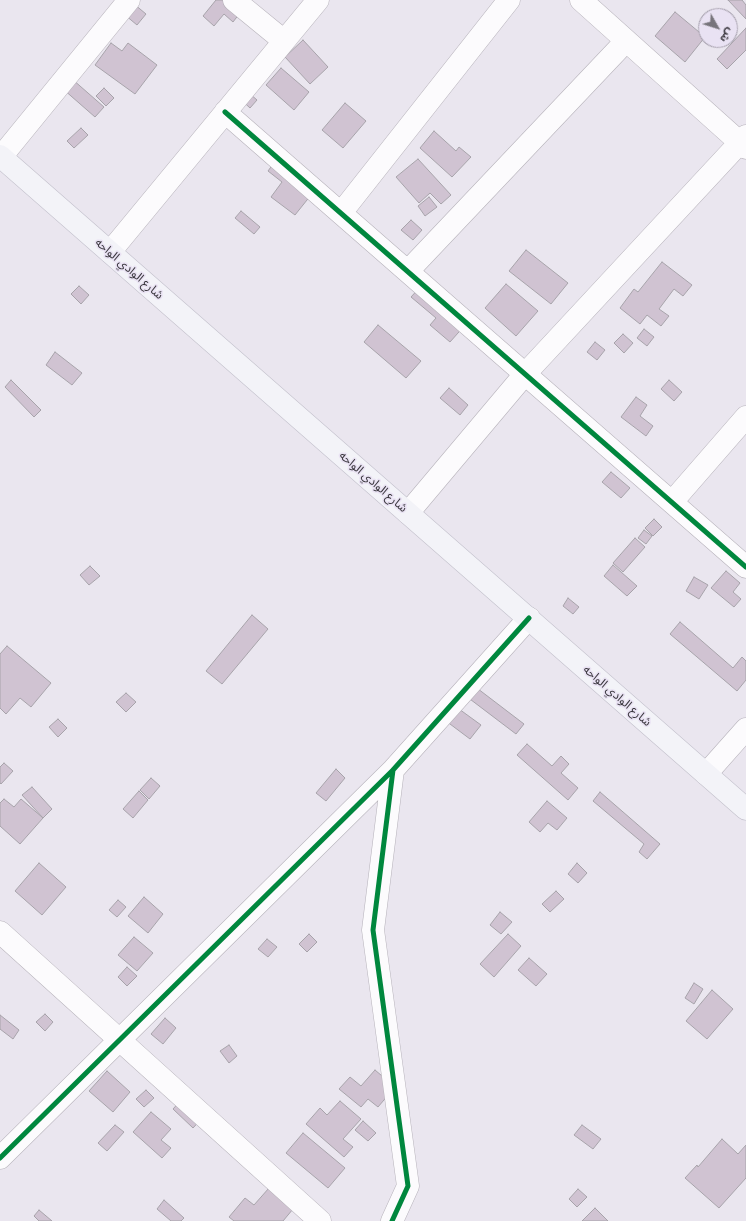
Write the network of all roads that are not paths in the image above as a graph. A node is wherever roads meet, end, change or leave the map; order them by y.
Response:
1 (129, 0) edge
2 (234, 0) edge
3 (318, 0) edge
4 (509, 0) edge
5 (581, 0) edge
6 (284, 41) junction
7 (626, 41) junction
8 (226, 112) junction
9 (744, 143) edge
10 (0, 156) edge
11 (341, 213) junction
12 (110, 252) junction
13 (408, 271) junction
14 (525, 374) junction
15 (746, 417) edge
16 (672, 502) junction
17 (408, 513) junction
18 (746, 567) edge
19 (529, 618) junction
20 (746, 729) edge
21 (393, 770) junction
22 (706, 774) junction
23 (746, 809) edge
24 (0, 932) edge
25 (120, 1040) junction
26 (0, 1158) edge
27 (320, 1221) edge
28 (392, 1221) edge

1 - 10 street
2 - 6 street
3 - 6 street
4 - 11 street
5 - 7 street
6 - 8 street
7 - 9 street
7 - 13 street
8 - 11 street
8 - 12 street
9 - 14 street
10 - 12 main road, شارع الوادي الواحه
11 - 13 street
12 - 17 main road, شارع الوادي الواحه
13 - 14 street
14 - 16 street
14 - 17 street
15 - 16 street
16 - 18 street
17 - 19 main road, شارع الوادي الواحه
19 - 21 street
19 - 22 main road, شارع الوادي الواحه
20 - 22 street
21 - 25 street
21 - 28 street
22 - 23 main road, شارع الوادي الواحه
24 - 25 street
25 - 26 street
25 - 27 street

